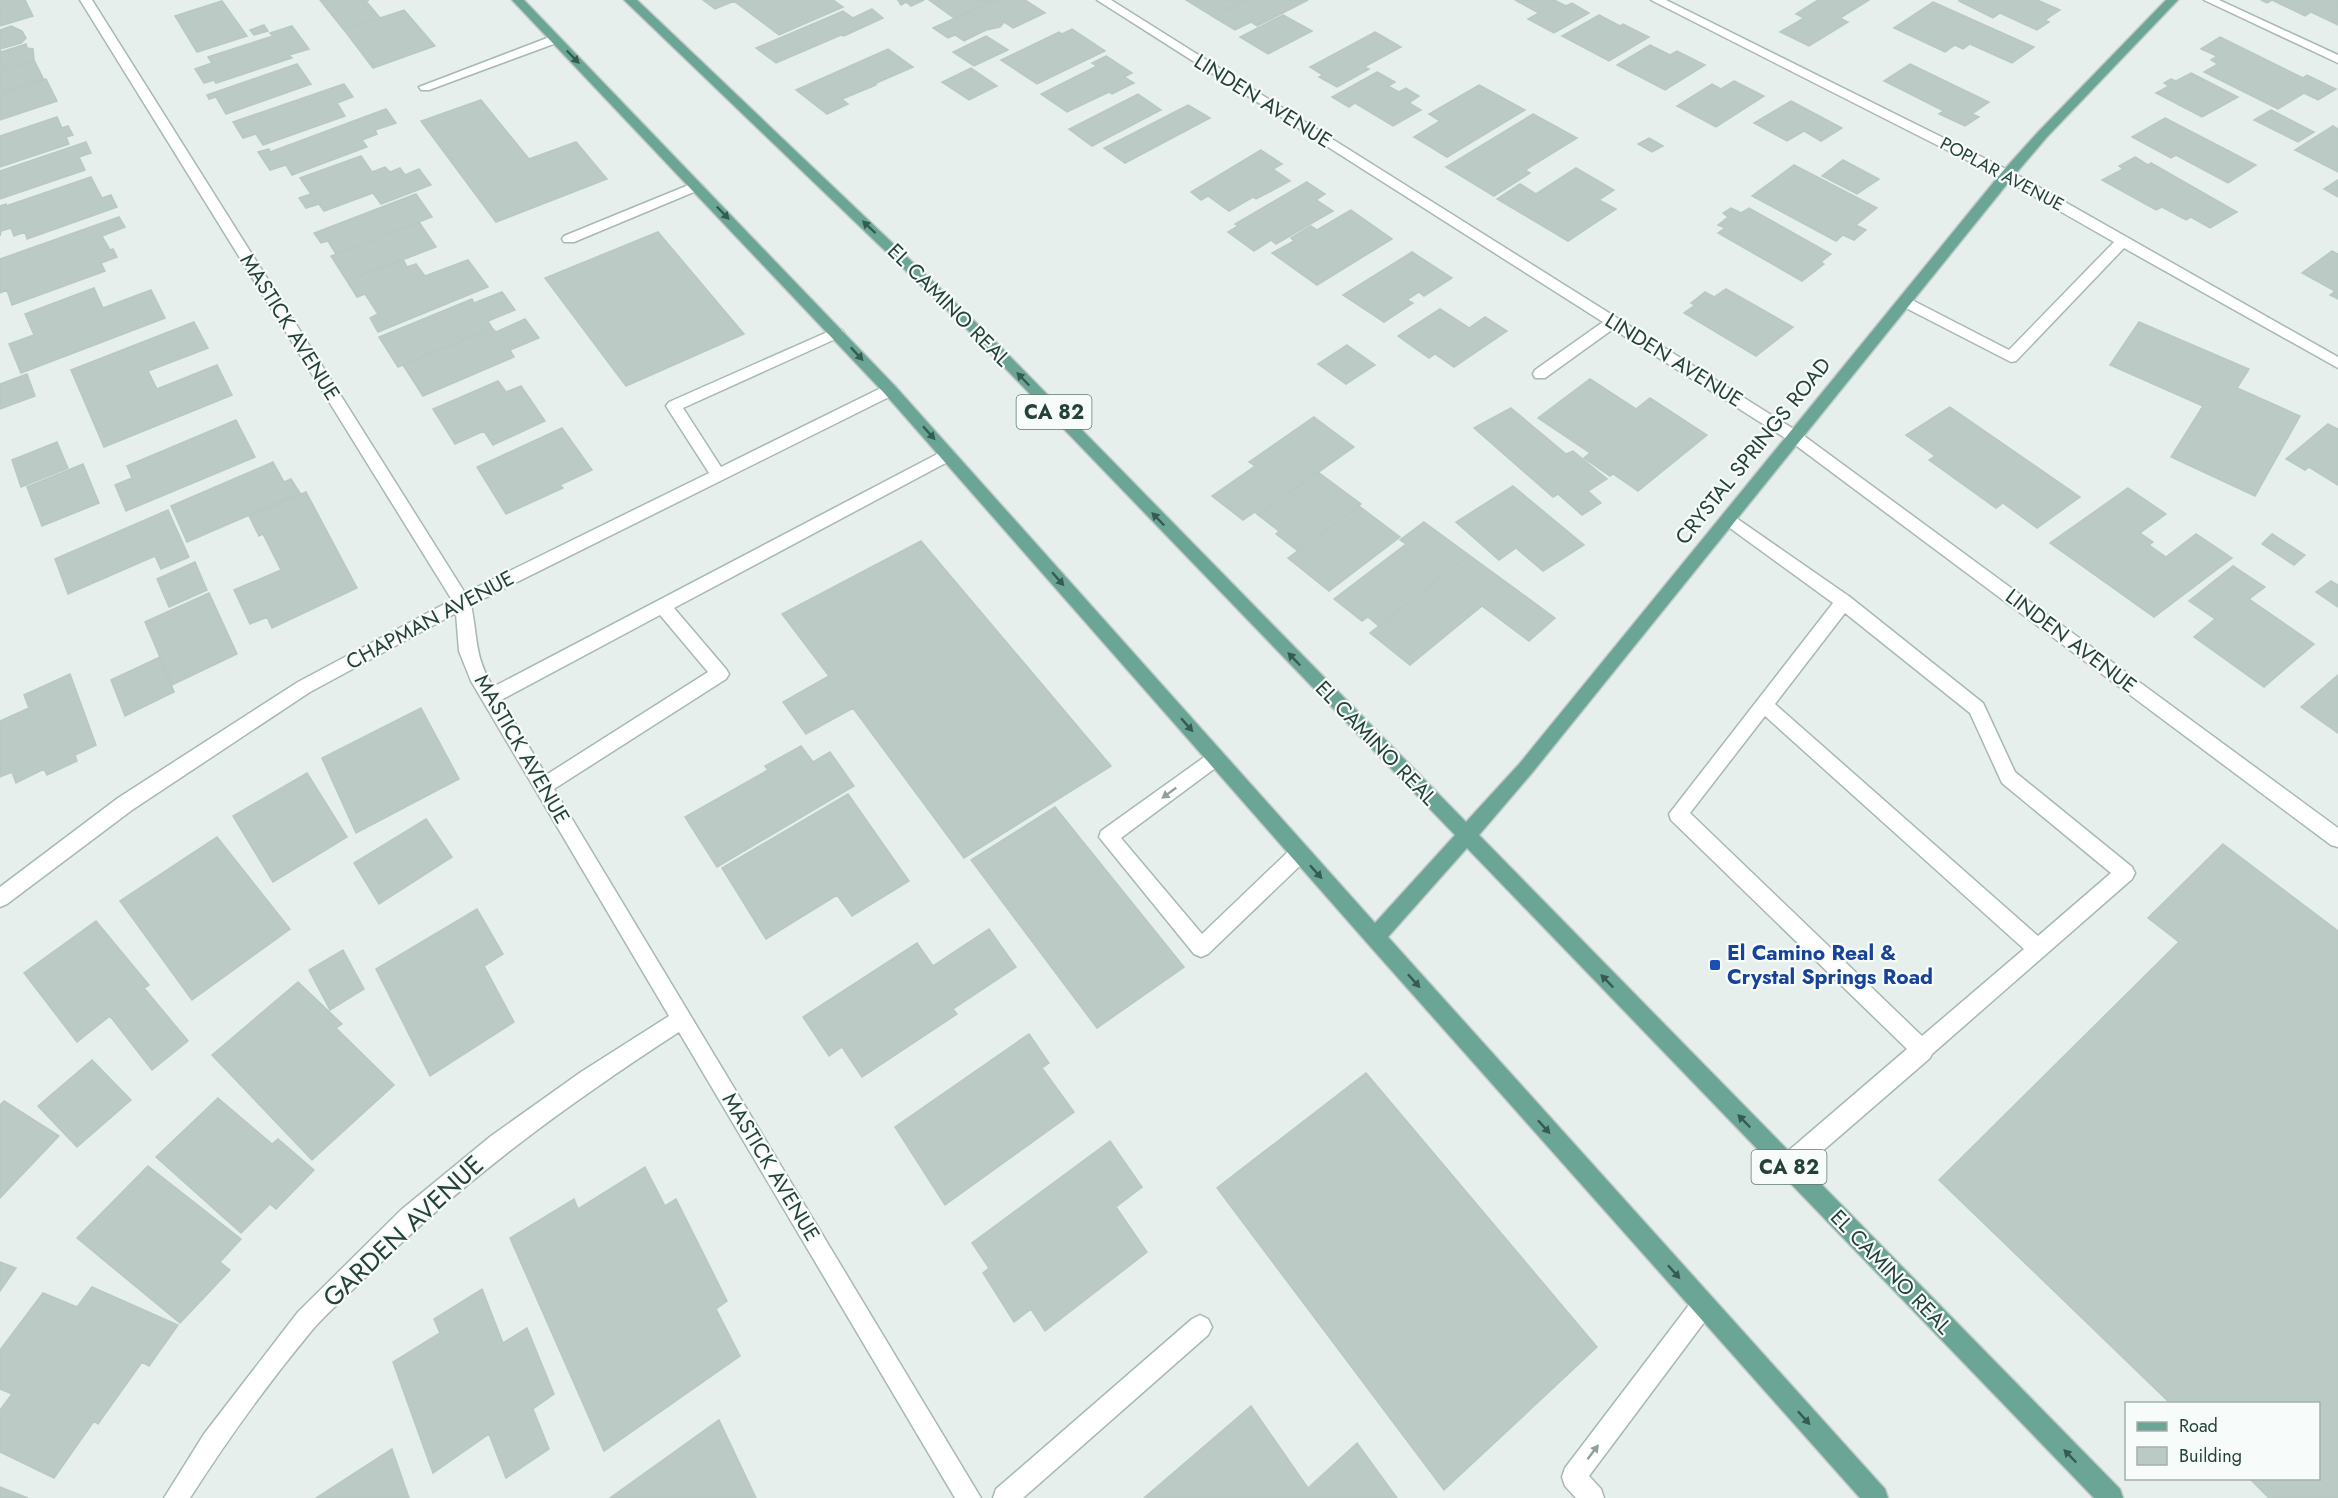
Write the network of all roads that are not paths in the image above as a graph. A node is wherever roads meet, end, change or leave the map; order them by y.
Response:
1 (86, 0) edge
2 (518, 0) edge
3 (630, 0) edge
4 (1103, 0) edge
5 (1657, 0) edge
6 (2172, 0) edge
7 (2210, 0) edge
8 (555, 39) junction
9 (2338, 59) edge
10 (425, 87) dead end
11 (2007, 175) junction
12 (696, 186) junction
13 (569, 239) dead end
14 (2123, 241) junction
15 (1905, 302) junction
16 (1613, 322) junction
17 (837, 333) junction
18 (2338, 363) edge
19 (1540, 375) dead end
20 (890, 390) junction
21 (1795, 437) junction
22 (948, 455) junction
23 (718, 474) junction
24 (1729, 519) junction
25 (462, 602) junction
26 (1844, 602) junction
27 (662, 606) junction
28 (490, 697) junction
29 (1763, 704) junction
30 (1216, 758) junction
31 (543, 786) junction
32 (1467, 837) junction
33 (2338, 839) edge
34 (1300, 854) junction
35 (0, 898) edge
36 (1376, 938) junction
37 (2037, 948) junction
38 (682, 1019) junction
39 (1923, 1051) junction
40 (1788, 1166) junction
41 (1703, 1305) junction
42 (1200, 1327) dead end
43 (176, 1498) edge
44 (969, 1498) edge
45 (1005, 1498) edge
46 (1592, 1498) edge
47 (1876, 1498) edge
48 (2111, 1498) edge

1 - 25 street, MASTICK AVENUE
2 - 8 main road
32 -> 3 main road, EL CAMINO REAL / CA 82
4 - 16 street, LINDEN AVENUE
5 - 11 street, POPLAR AVENUE
6 - 11 main road, CRYSTAL SPRINGS ROAD
7 - 9 street
8 - 10 street
8 -> 12 main road
11 - 14 street, POPLAR AVENUE
11 - 15 main road, CRYSTAL SPRINGS ROAD
12 - 13 street
12 -> 17 main road
14 - 15 street
14 - 18 street, POPLAR AVENUE
15 - 21 main road, CRYSTAL SPRINGS ROAD
16 - 19 street
16 - 21 street, LINDEN AVENUE
17 -> 20 main road
17 - 23 street
20 -> 22 main road
20 - 23 street, CHAPMAN AVENUE
21 - 24 main road, CRYSTAL SPRINGS ROAD
21 - 33 street, LINDEN AVENUE
22 - 27 street
22 -> 30 main road
23 - 25 street, CHAPMAN AVENUE
24 - 26 street
24 - 32 main road, CRYSTAL SPRINGS ROAD
25 - 28 street, MASTICK AVENUE
25 - 35 street, CHAPMAN AVENUE
26 - 29 street
26 - 37 street
27 - 28 street
27 - 31 street
28 - 31 street, MASTICK AVENUE
29 - 37 street
29 - 39 street
30 - 34 main road
30 -> 34 street
31 - 38 street, MASTICK AVENUE
32 - 36 main road, CRYSTAL SPRINGS ROAD
40 -> 32 main road, EL CAMINO REAL / CA 82
34 -> 36 main road
36 -> 41 main road
37 - 39 street
38 - 43 street, GARDEN AVENUE
38 - 44 street, MASTICK AVENUE
39 - 40 street
48 -> 40 main road, EL CAMINO REAL / CA 82
46 -> 41 street
41 -> 47 main road
42 - 45 street

